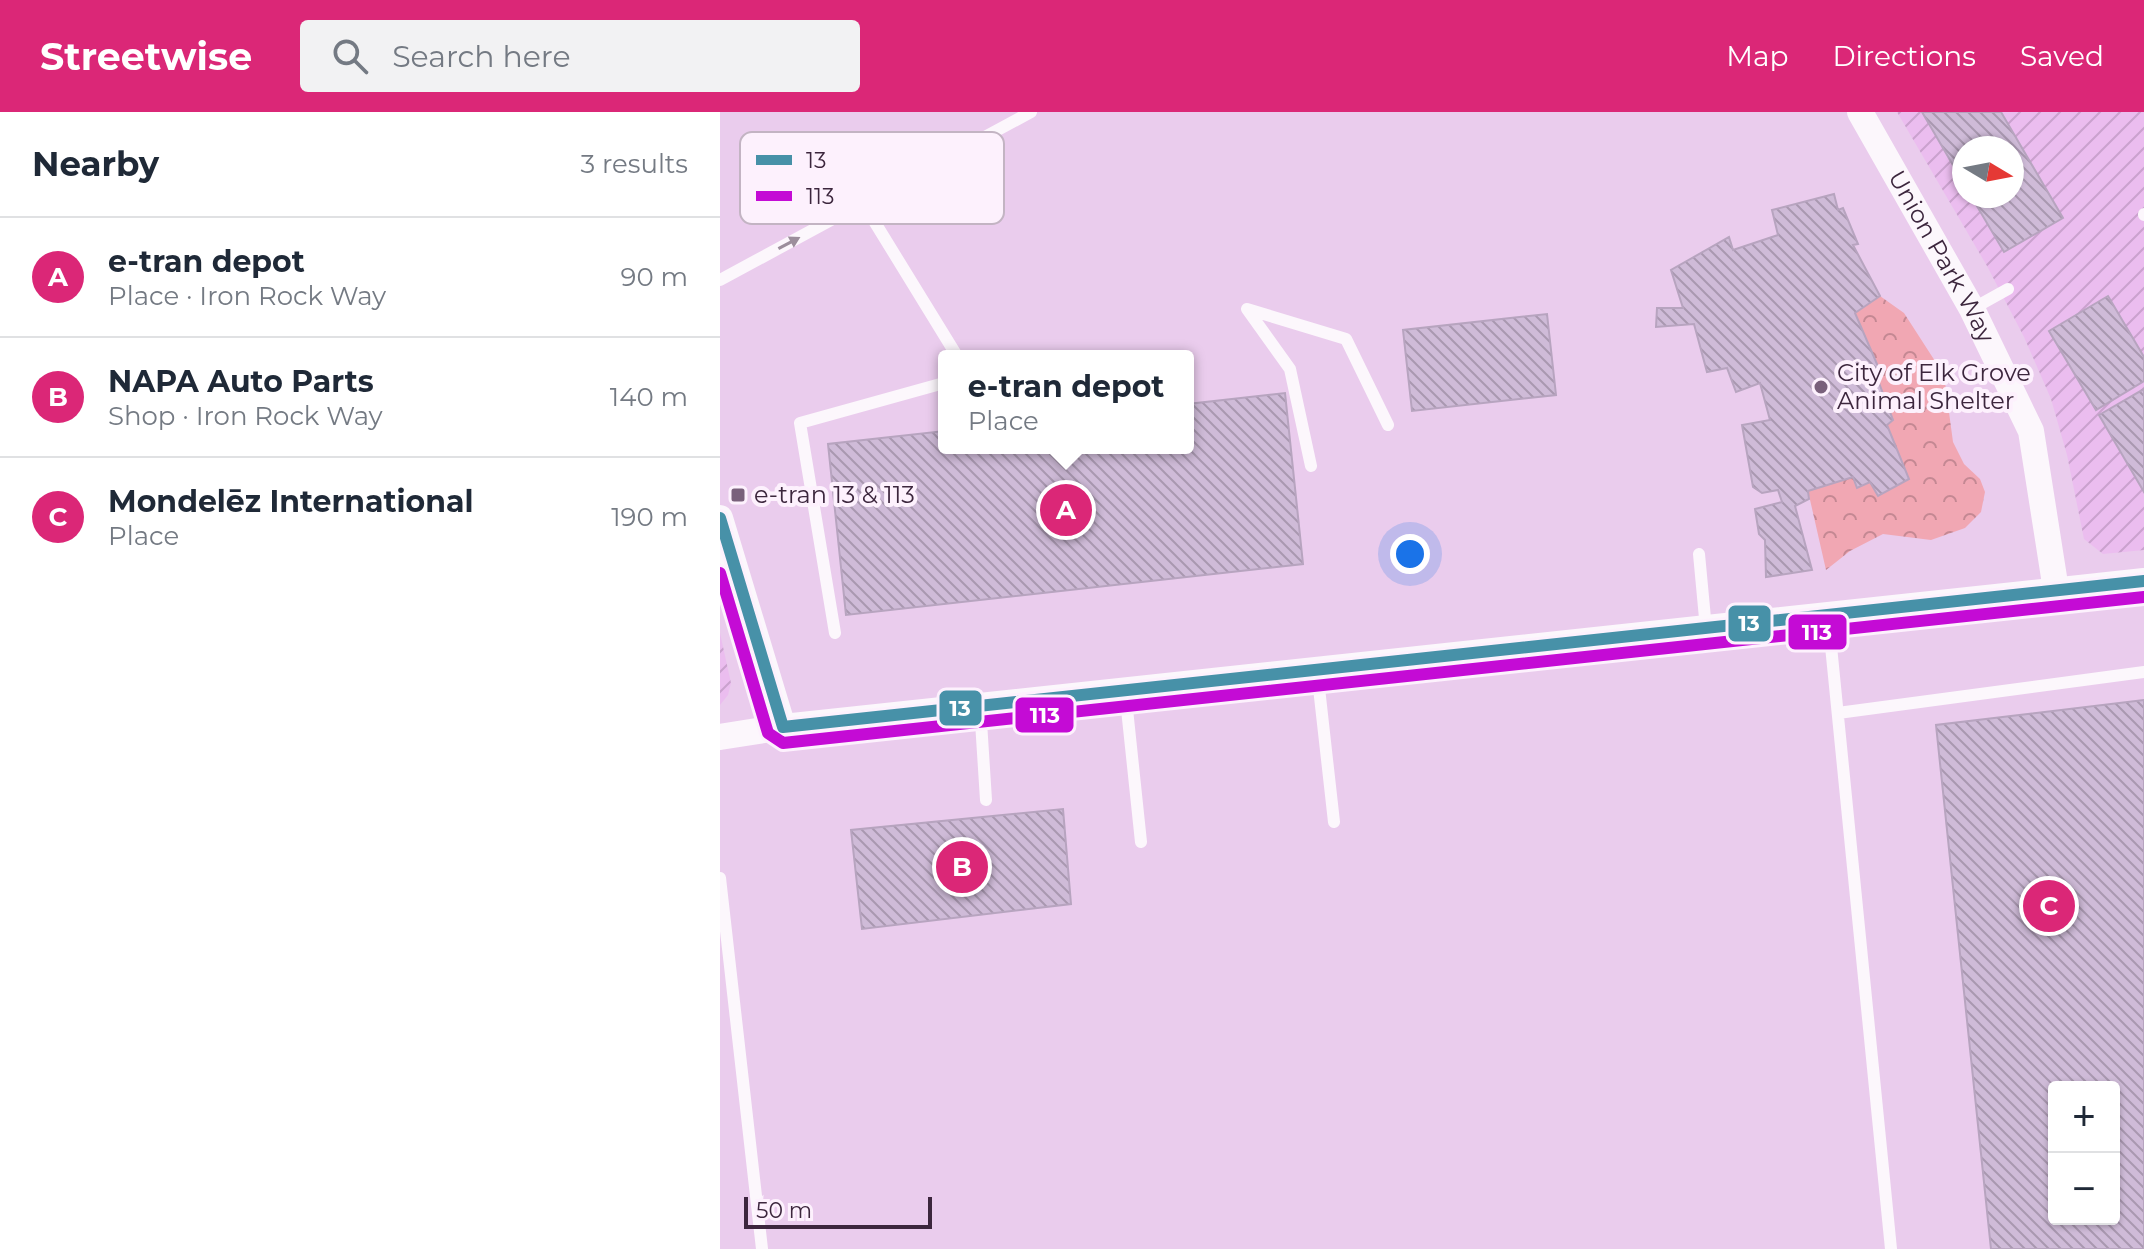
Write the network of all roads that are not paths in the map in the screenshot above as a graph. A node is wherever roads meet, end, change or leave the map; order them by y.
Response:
1 (1031, 112) edge
2 (1860, 112) edge
3 (994, 132) edge
4 (824, 224) edge
5 (876, 224) edge
6 (720, 280) edge
7 (2008, 289) dead end
8 (1972, 309) junction
9 (953, 350) edge
10 (938, 385) edge
11 (1388, 425) dead end
12 (1311, 466) dead end
13 (720, 518) edge
14 (1699, 554) dead end
15 (2144, 581) edge
16 (2056, 590) junction
17 (1828, 616) junction
18 (1706, 629) junction
19 (835, 633) dead end
20 (1317, 670) junction
21 (2144, 672) edge
22 (1125, 690) junction
23 (980, 706) junction
24 (1838, 713) junction
25 (783, 727) junction
26 (720, 737) edge
27 (986, 800) dead end
28 (1334, 822) dead end
29 (1141, 842) dead end
30 (720, 878) edge
31 (762, 1249) edge
32 (1891, 1249) edge

1 - 3 lane
2 - 8 street, Union Park Way
6 -> 4 lane
5 - 9 lane
7 - 8 lane
8 - 16 street, Union Park Way
10 - 19 lane
11 - 12 lane
13 - 25 street
14 - 18 lane
15 - 16 street
16 - 17 street
17 - 18 street
17 - 24 lane
18 - 20 street
20 - 22 street
20 - 28 lane
21 - 24 lane
22 - 23 street
22 - 29 lane
23 - 25 street
23 - 27 lane
24 - 32 lane
25 - 26 street
30 - 31 lane

